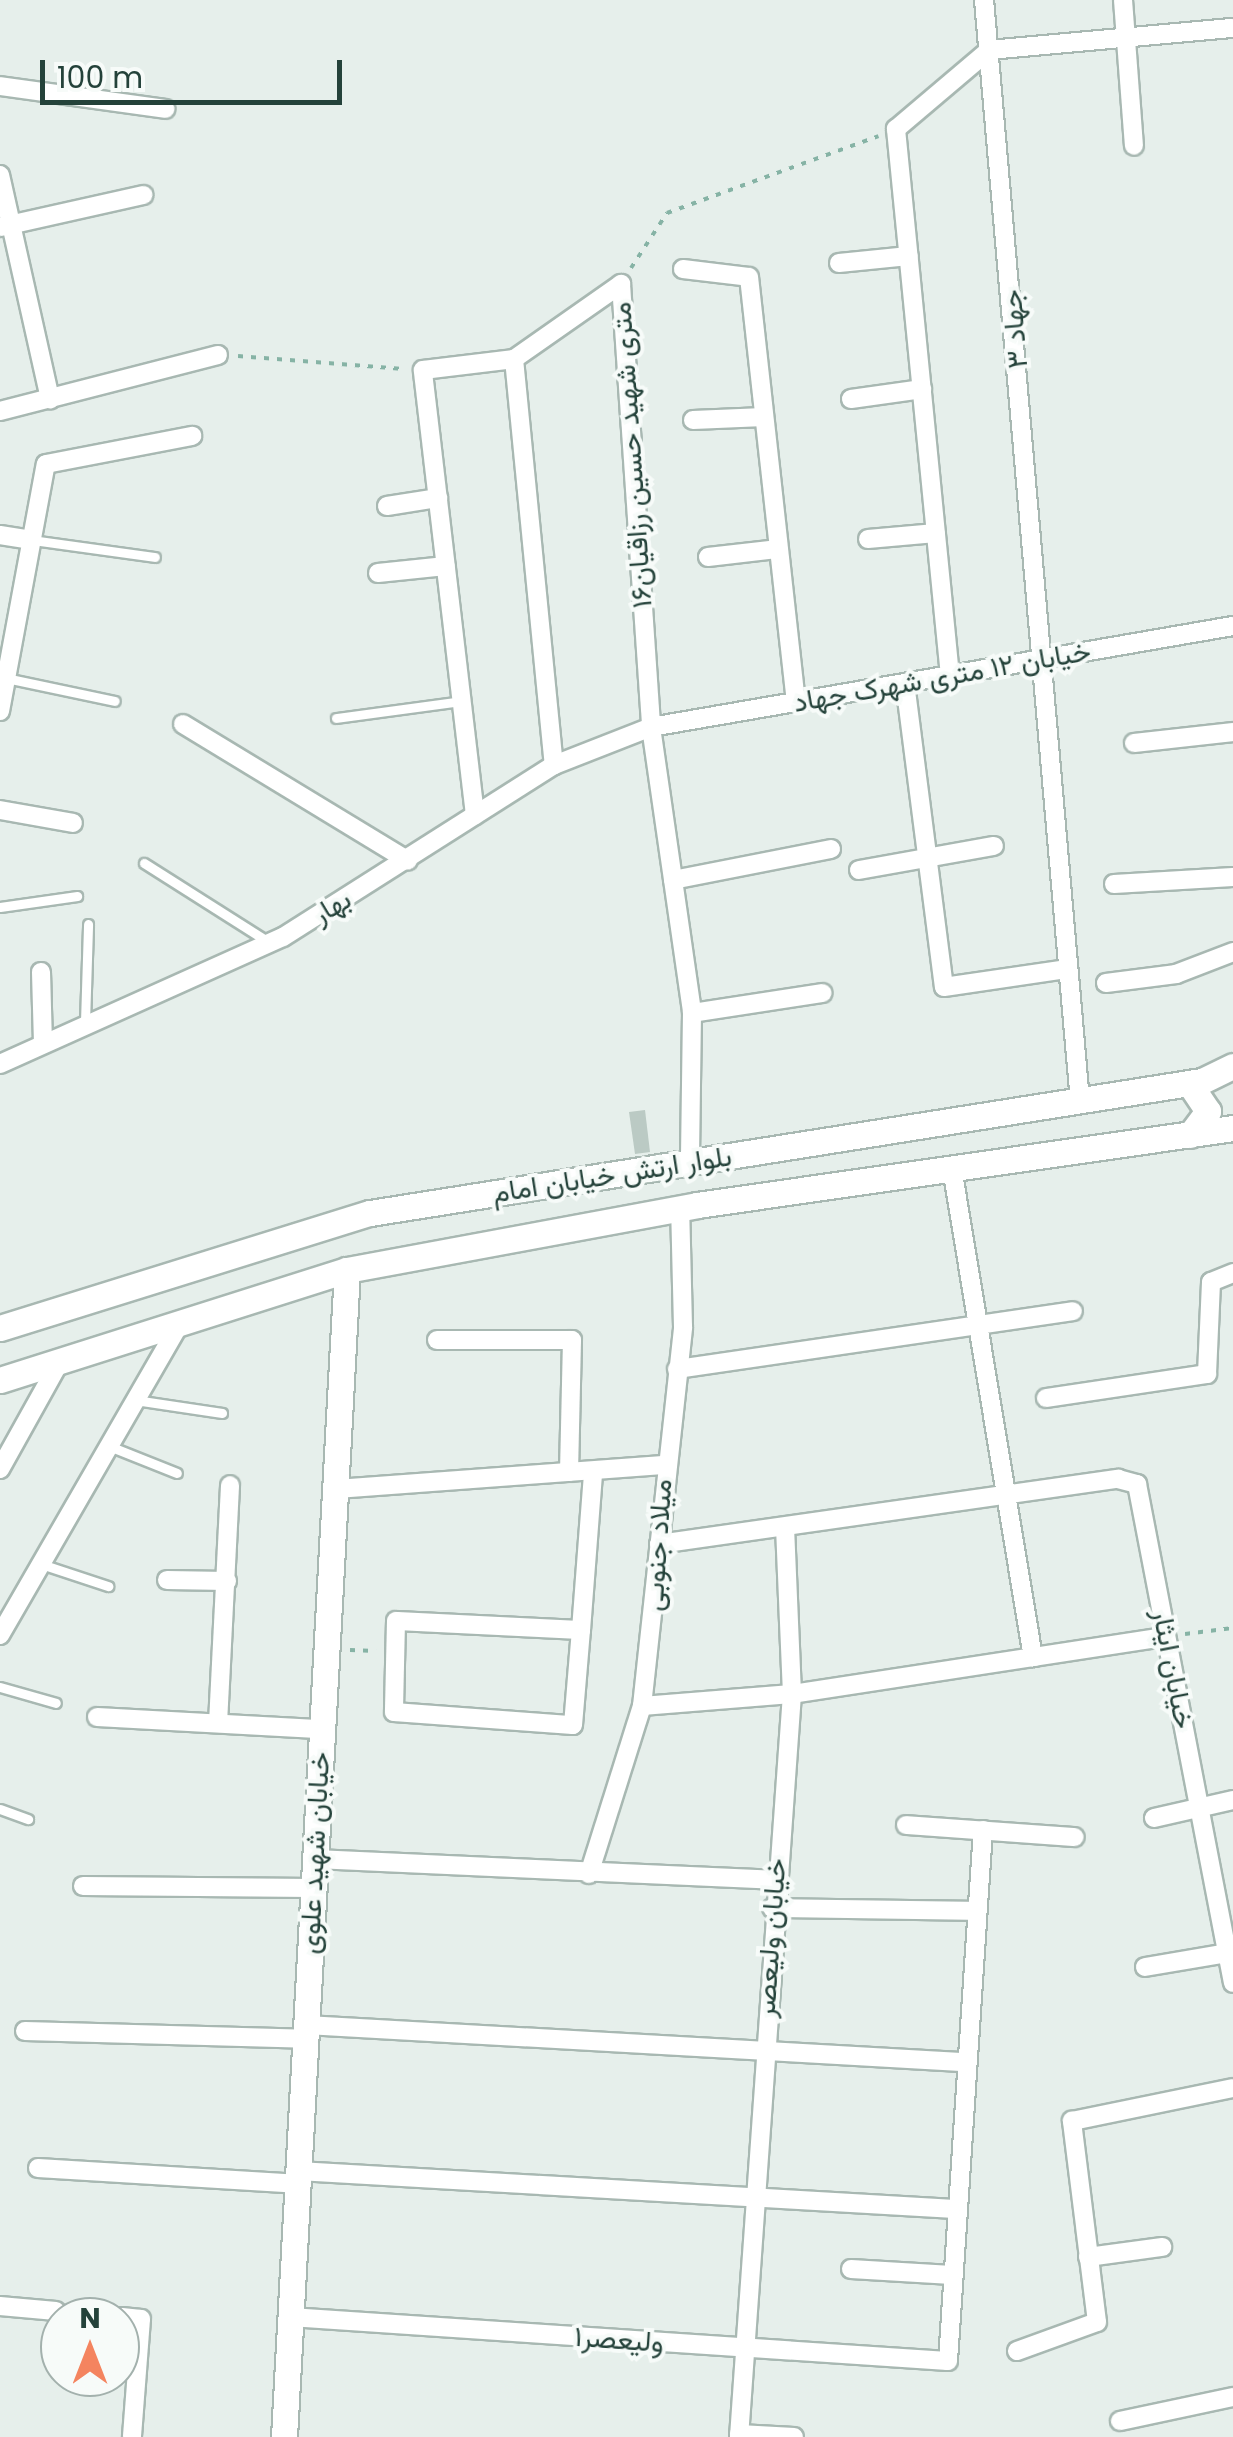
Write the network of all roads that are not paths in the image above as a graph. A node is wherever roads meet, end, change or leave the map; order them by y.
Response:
1 (984, 0) edge
2 (1122, 0) edge
3 (1233, 28) edge
4 (1126, 38) junction
5 (990, 50) junction
6 (0, 86) edge
7 (165, 109) dead end
8 (1134, 146) dead end
9 (0, 175) edge
10 (143, 195) dead end
11 (6, 225) edge
12 (909, 256) junction
13 (839, 263) dead end
14 (683, 268) dead end
15 (218, 354) road end
16 (514, 358) junction
17 (922, 389) junction
18 (50, 399) junction
19 (851, 399) dead end
20 (0, 411) edge
21 (764, 417) junction
22 (693, 420) dead end
23 (192, 436) dead end
24 (438, 498) junction
25 (387, 506) dead end
26 (936, 533) junction
27 (0, 536) edge
28 (868, 539) dead end
29 (32, 540) junction
30 (777, 549) junction
31 (708, 557) dead end
32 (155, 558) dead end
33 (446, 566) junction
34 (378, 572) dead end
35 (1233, 626) edge
36 (1045, 659) junction
37 (950, 676) junction
38 (3, 678) edge
39 (905, 683) junction
40 (115, 701) dead end
41 (462, 701) junction
42 (796, 702) junction
43 (0, 711) edge
44 (336, 718) dead end
45 (183, 724) dead end
46 (651, 728) junction
47 (1233, 732) edge
48 (1134, 743) dead end
49 (554, 765) junction
50 (0, 810) edge
51 (475, 815) junction
52 (73, 822) dead end
53 (994, 846) dead end
54 (831, 849) dead end
55 (408, 862) junction
56 (922, 863) junction
57 (144, 864) dead end
58 (859, 870) dead end
59 (1233, 877) edge
60 (673, 880) junction
61 (1114, 884) dead end
62 (77, 896) dead end
63 (0, 907) edge
64 (88, 924) dead end
65 (270, 943) junction
66 (1233, 952) edge
67 (1068, 969) junction
68 (42, 972) dead end
69 (1106, 983) dead end
70 (822, 992) dead end
71 (692, 1013) junction
72 (84, 1022) junction
73 (43, 1043) junction
74 (0, 1064) edge
75 (1233, 1066) edge
76 (1189, 1083) junction
77 (1080, 1101) junction
78 (1233, 1128) edge
79 (1190, 1134) junction
80 (690, 1163) junction
81 (952, 1168) junction
82 (680, 1208) junction
83 (347, 1270) junction
84 (1233, 1273) edge
85 (1073, 1311) dead end
86 (180, 1323) junction
87 (978, 1324) junction
88 (0, 1328) edge
89 (438, 1340) dead end
90 (60, 1361) junction
91 (677, 1369) junction
92 (0, 1380) edge
93 (1046, 1398) dead end
94 (135, 1400) junction
95 (222, 1413) dead end
96 (109, 1446) junction
97 (664, 1465) junction
98 (0, 1470) edge
99 (569, 1472) junction
100 (177, 1473) dead end
101 (593, 1475) junction
102 (230, 1485) dead end
103 (335, 1489) junction
104 (1008, 1496) junction
105 (785, 1527) junction
106 (658, 1544) junction
107 (41, 1564) junction
108 (167, 1580) dead end
109 (227, 1582) junction
110 (108, 1586) dead end
111 (581, 1630) junction
112 (0, 1635) edge
113 (1166, 1637) junction
114 (1033, 1658) junction
115 (0, 1687) edge
116 (792, 1694) junction
117 (56, 1703) dead end
118 (642, 1706) junction
119 (97, 1717) dead end
120 (218, 1723) junction
121 (322, 1730) junction
122 (1233, 1800) edge
123 (1198, 1805) junction
124 (0, 1809) edge
125 (1154, 1818) dead end
126 (28, 1819) dead end
127 (906, 1825) dead end
128 (983, 1830) junction
129 (1075, 1837) dead end
130 (315, 1859) junction
131 (589, 1874) junction
132 (774, 1880) junction
133 (83, 1886) dead end
134 (314, 1888) junction
135 (772, 1908) junction
136 (975, 1912) junction
137 (1230, 1953) edge
138 (1145, 1967) dead end
139 (1233, 1983) edge
140 (25, 2031) dead end
141 (306, 2032) junction
142 (765, 2047) junction
143 (961, 2062) junction
144 (1233, 2088) edge
145 (38, 2168) dead end
146 (298, 2178) junction
147 (756, 2199) junction
148 (955, 2209) junction
149 (1162, 2246) dead end
150 (1088, 2257) junction
151 (851, 2269) dead end
152 (952, 2275) junction
153 (0, 2306) edge
154 (40, 2310) edge
155 (290, 2316) junction
156 (746, 2350) junction
157 (1017, 2351) dead end
158 (135, 2397) edge
159 (1233, 2397) edge
160 (1120, 2421) dead end
161 (739, 2435) edge
162 (132, 2437) edge
163 (284, 2437) edge
164 (794, 2437) edge

1 - 5 street, جهاد ۳
2 - 4 street
3 - 4 street
4 - 5 street
4 - 8 street
5 - 12 street
5 - 36 street, جهاد ۳
6 - 7 street
9 - 11 street
10 - 11 street
11 - 18 street
12 - 13 street
12 - 17 street
14 - 21 street
15 - 18 street
16 - 24 street, ۱۶متری شهید حسین رزاقیان
16 - 46 street, ۱۶متری شهید حسین رزاقیان
16 - 49 street
17 - 19 street
17 - 26 street
18 - 20 street
21 - 22 street
21 - 30 street
23 - 29 street
24 - 25 street
24 - 33 street
26 - 28 street
26 - 37 street
27 - 29 street
29 - 32 lane
29 - 38 street
30 - 31 street
30 - 42 street
33 - 34 street
33 - 41 street
35 - 36 street, خیابان ۱۲ متری شهرک جهاد
36 - 37 street, خیابان ۱۲ متری شهرک جهاد
36 - 67 street, جهاد ۳
37 - 39 street, خیابان ۱۲ متری شهرک جهاد
38 - 40 lane
38 - 43 street
39 - 42 street, خیابان ۱۲ متری شهرک جهاد
39 - 56 street
41 - 44 lane
41 - 51 street
42 - 46 street, خیابان ۱۲ متری شهرک جهاد
45 - 55 street
46 - 49 street, بهار
46 - 60 street, ۱۶متری شهید حسین رزاقیان
47 - 48 street
49 - 51 street, بهار
50 - 52 street
51 - 55 street, بهار
53 - 56 street
54 - 60 street
55 - 65 street, بهار
56 - 58 street
56 - 67 street
57 - 65 lane
59 - 61 street
60 - 71 street, ۱۶متری شهید حسین رزاقیان
62 - 63 lane
64 - 72 lane
65 - 72 street, بهار
66 - 69 street
67 - 77 street, جهاد ۳
68 - 73 street
70 - 71 street
71 - 80 street, ۱۶متری شهید حسین رزاقیان
72 - 73 street, بهار
73 - 74 street, بهار
75 - 76 main road, بلوار ارتش خیابان امام
76 - 77 main road, بلوار ارتش خیابان امام
76 - 79 main road
77 - 80 main road, بلوار ارتش خیابان امام
78 - 79 main road, بلوار ارتش خیابان امام
79 - 81 main road, بلوار ارتش خیابان امام
80 - 88 main road, بلوار ارتش خیابان امام
81 - 82 main road, بلوار ارتش خیابان امام
81 - 87 street
82 - 83 main road, بلوار ارتش خیابان امام
82 - 91 street, میلاد جنوبی
83 - 86 main road, بلوار ارتش خیابان امام
83 - 103 main road, خیابان شهید علوی
84 - 93 street
85 - 87 street
86 - 90 main road, بلوار ارتش خیابان امام
86 - 94 street
87 - 91 street
87 - 104 street
89 - 99 street
90 - 92 main road, بلوار ارتش خیابان امام
90 - 98 street
91 - 97 street, میلاد جنوبی
94 - 95 lane
94 - 96 street
96 - 100 lane
96 - 107 street
97 - 101 street
97 - 106 street, میلاد جنوبی
99 - 101 street
99 - 103 street
101 - 111 street
102 - 109 street
103 - 121 main road, خیابان شهید علوی
104 - 105 street
104 - 113 street, خیابان ایثار
104 - 114 street
105 - 106 street
105 - 116 street, خیابان ولیعصر
106 - 118 street, میلاد جنوبی
107 - 110 lane
107 - 112 street
108 - 109 street
109 - 120 street
111 - 111 street
113 - 114 street
113 - 123 street, خیابان ایثار
114 - 116 street
115 - 117 lane
116 - 118 street
116 - 132 street, خیابان ولیعصر
118 - 131 street, میلاد جنوبی
119 - 120 street
120 - 121 street
121 - 130 main road, خیابان شهید علوی
122 - 123 street
123 - 125 street
123 - 137 street, خیابان ایثار
124 - 126 lane
127 - 128 street
128 - 129 street
128 - 136 street
130 - 131 street
130 - 134 main road, خیابان شهید علوی
131 - 132 street
132 - 135 street, خیابان ولیعصر
133 - 134 street
134 - 141 main road, خیابان شهید علوی
135 - 136 street
135 - 142 street, خیابان ولیعصر
136 - 143 street
137 - 138 street
137 - 139 street, خیابان ایثار
140 - 141 street
141 - 142 street
141 - 146 main road, خیابان شهید علوی
142 - 143 street
142 - 147 street, خیابان ولیعصر
143 - 148 street
144 - 150 street
145 - 146 street
146 - 147 street
146 - 155 main road, خیابان شهید علوی
147 - 148 street
147 - 156 street, خیابان ولیعصر
148 - 152 street
149 - 150 street
150 - 157 street
151 - 152 street
152 - 156 street, ولیعصر۱
153 - 154 street
155 - 156 street, ولیعصر۱
155 - 163 main road, خیابان شهید علوی
156 - 161 street, خیابان ولیعصر
158 - 162 street
159 - 160 street
161 - 164 street

